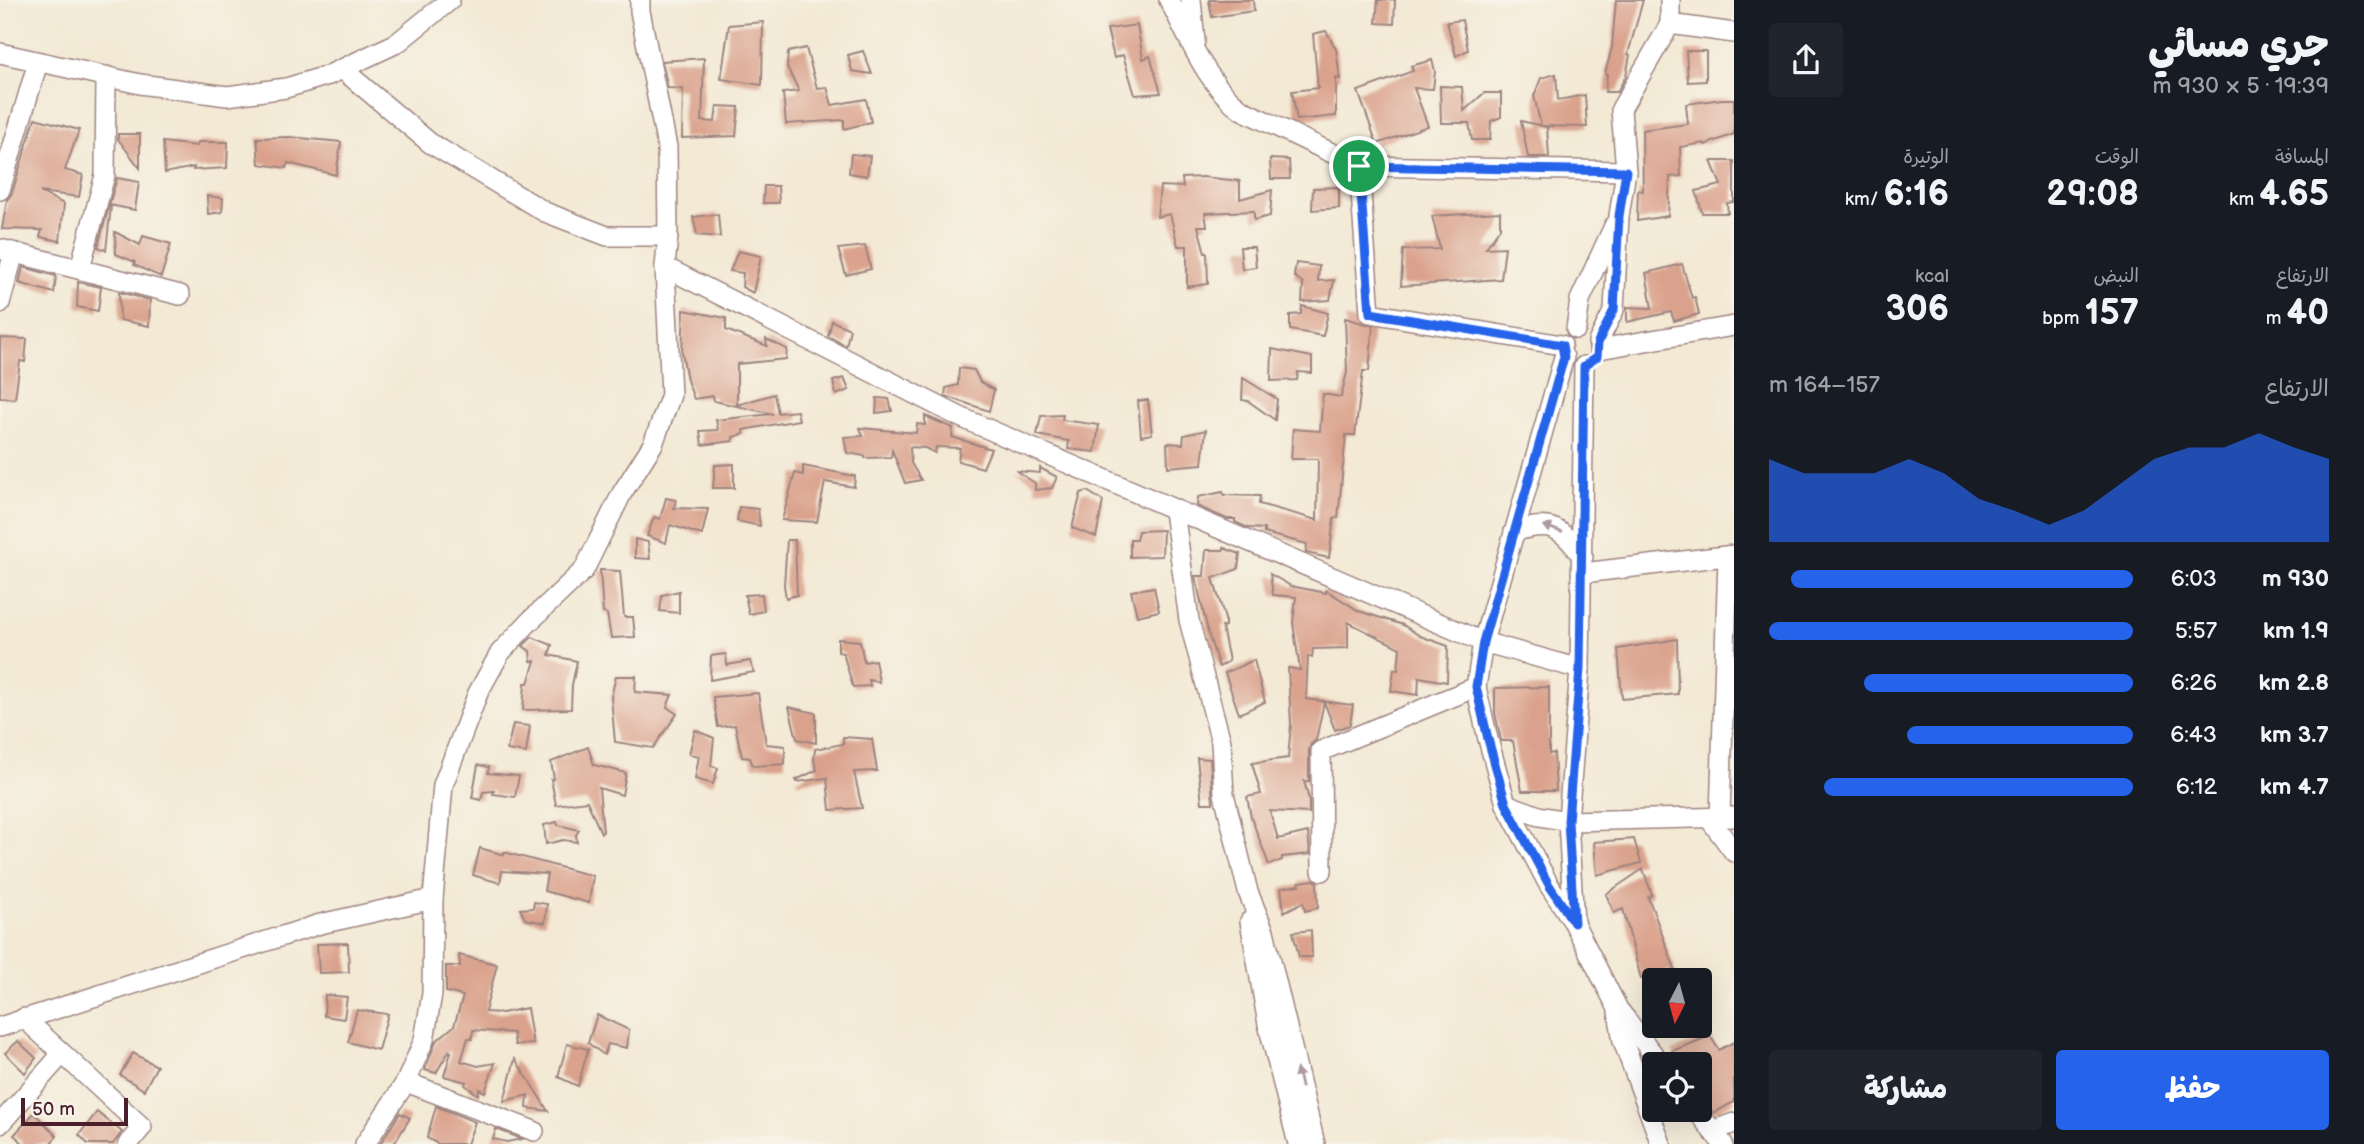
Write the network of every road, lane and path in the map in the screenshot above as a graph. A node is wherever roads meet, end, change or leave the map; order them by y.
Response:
1 (450, 0) edge
2 (639, 0) edge
3 (1169, 0) edge
4 (1191, 0) edge
5 (1671, 0) edge
6 (1670, 24) junction
7 (1734, 33) edge
8 (1196, 49) junction
9 (0, 53) edge
10 (37, 62) junction
11 (342, 69) junction
12 (106, 76) junction
13 (1359, 166) junction
14 (1626, 171) junction
15 (0, 190) edge
16 (1619, 216) junction
17 (668, 236) junction
18 (7, 251) edge
19 (665, 267) junction
20 (80, 268) junction
21 (180, 295) dead end
22 (0, 303) edge
23 (1734, 326) edge
24 (1577, 329) junction
25 (1599, 346) junction
26 (1563, 351) junction
27 (1584, 366) junction
28 (1174, 511) junction
29 (1514, 532) junction
30 (1731, 555) edge
31 (1583, 565) junction
32 (1483, 642) junction
33 (1580, 669) junction
34 (1476, 687) junction
35 (1506, 804) junction
36 (1721, 817) edge
37 (1568, 821) junction
38 (1734, 852) edge
39 (1322, 871) dead end
40 (1248, 892) junction
41 (433, 900) junction
42 (1574, 923) junction
43 (1618, 1009) junction
44 (24, 1018) junction
45 (0, 1027) edge
46 (1652, 1052) edge
47 (62, 1054) junction
48 (406, 1082) junction
49 (1705, 1122) edge
50 (1734, 1123) edge
51 (0, 1124) edge
52 (534, 1132) dead end
53 (1718, 1138) edge
54 (128, 1144) edge
55 (365, 1144) edge
56 (1298, 1144) edge
57 (1315, 1144) edge
58 (1661, 1144) edge

1 - 11 street
2 - 17 street
3 - 8 street
4 - 8 street
5 - 6 street
6 - 7 street
6 - 14 street
8 - 13 street
9 - 10 street
10 - 12 street
10 - 15 street
11 - 12 street
11 - 17 street
12 - 20 street
13 - 14 street
13 - 26 street
14 - 16 street
16 - 24 street
16 - 25 street
17 - 19 street
18 - 20 street
18 - 22 street
19 - 28 street
19 - 41 street
20 - 21 street
23 - 25 street
24 - 25 street
24 - 26 street
25 - 27 street
26 - 27 street
26 - 29 street
27 - 31 street
28 - 32 street
28 - 40 street
31 -> 29 street
29 - 32 street
30 - 31 street
30 - 36 street
31 - 33 street
32 - 33 street
32 - 34 street
33 - 37 street
34 - 35 street
34 - 39 street
35 - 37 street
35 - 42 street
36 - 37 street
36 - 38 street
37 - 42 street
40 - 56 street
57 -> 40 street
41 - 44 street
41 - 48 street
42 - 43 street
43 - 46 street
43 - 58 street
44 - 45 street
44 - 47 street
47 - 51 street
47 - 54 street
48 - 52 street
48 - 55 street
49 - 53 street
50 - 53 street

